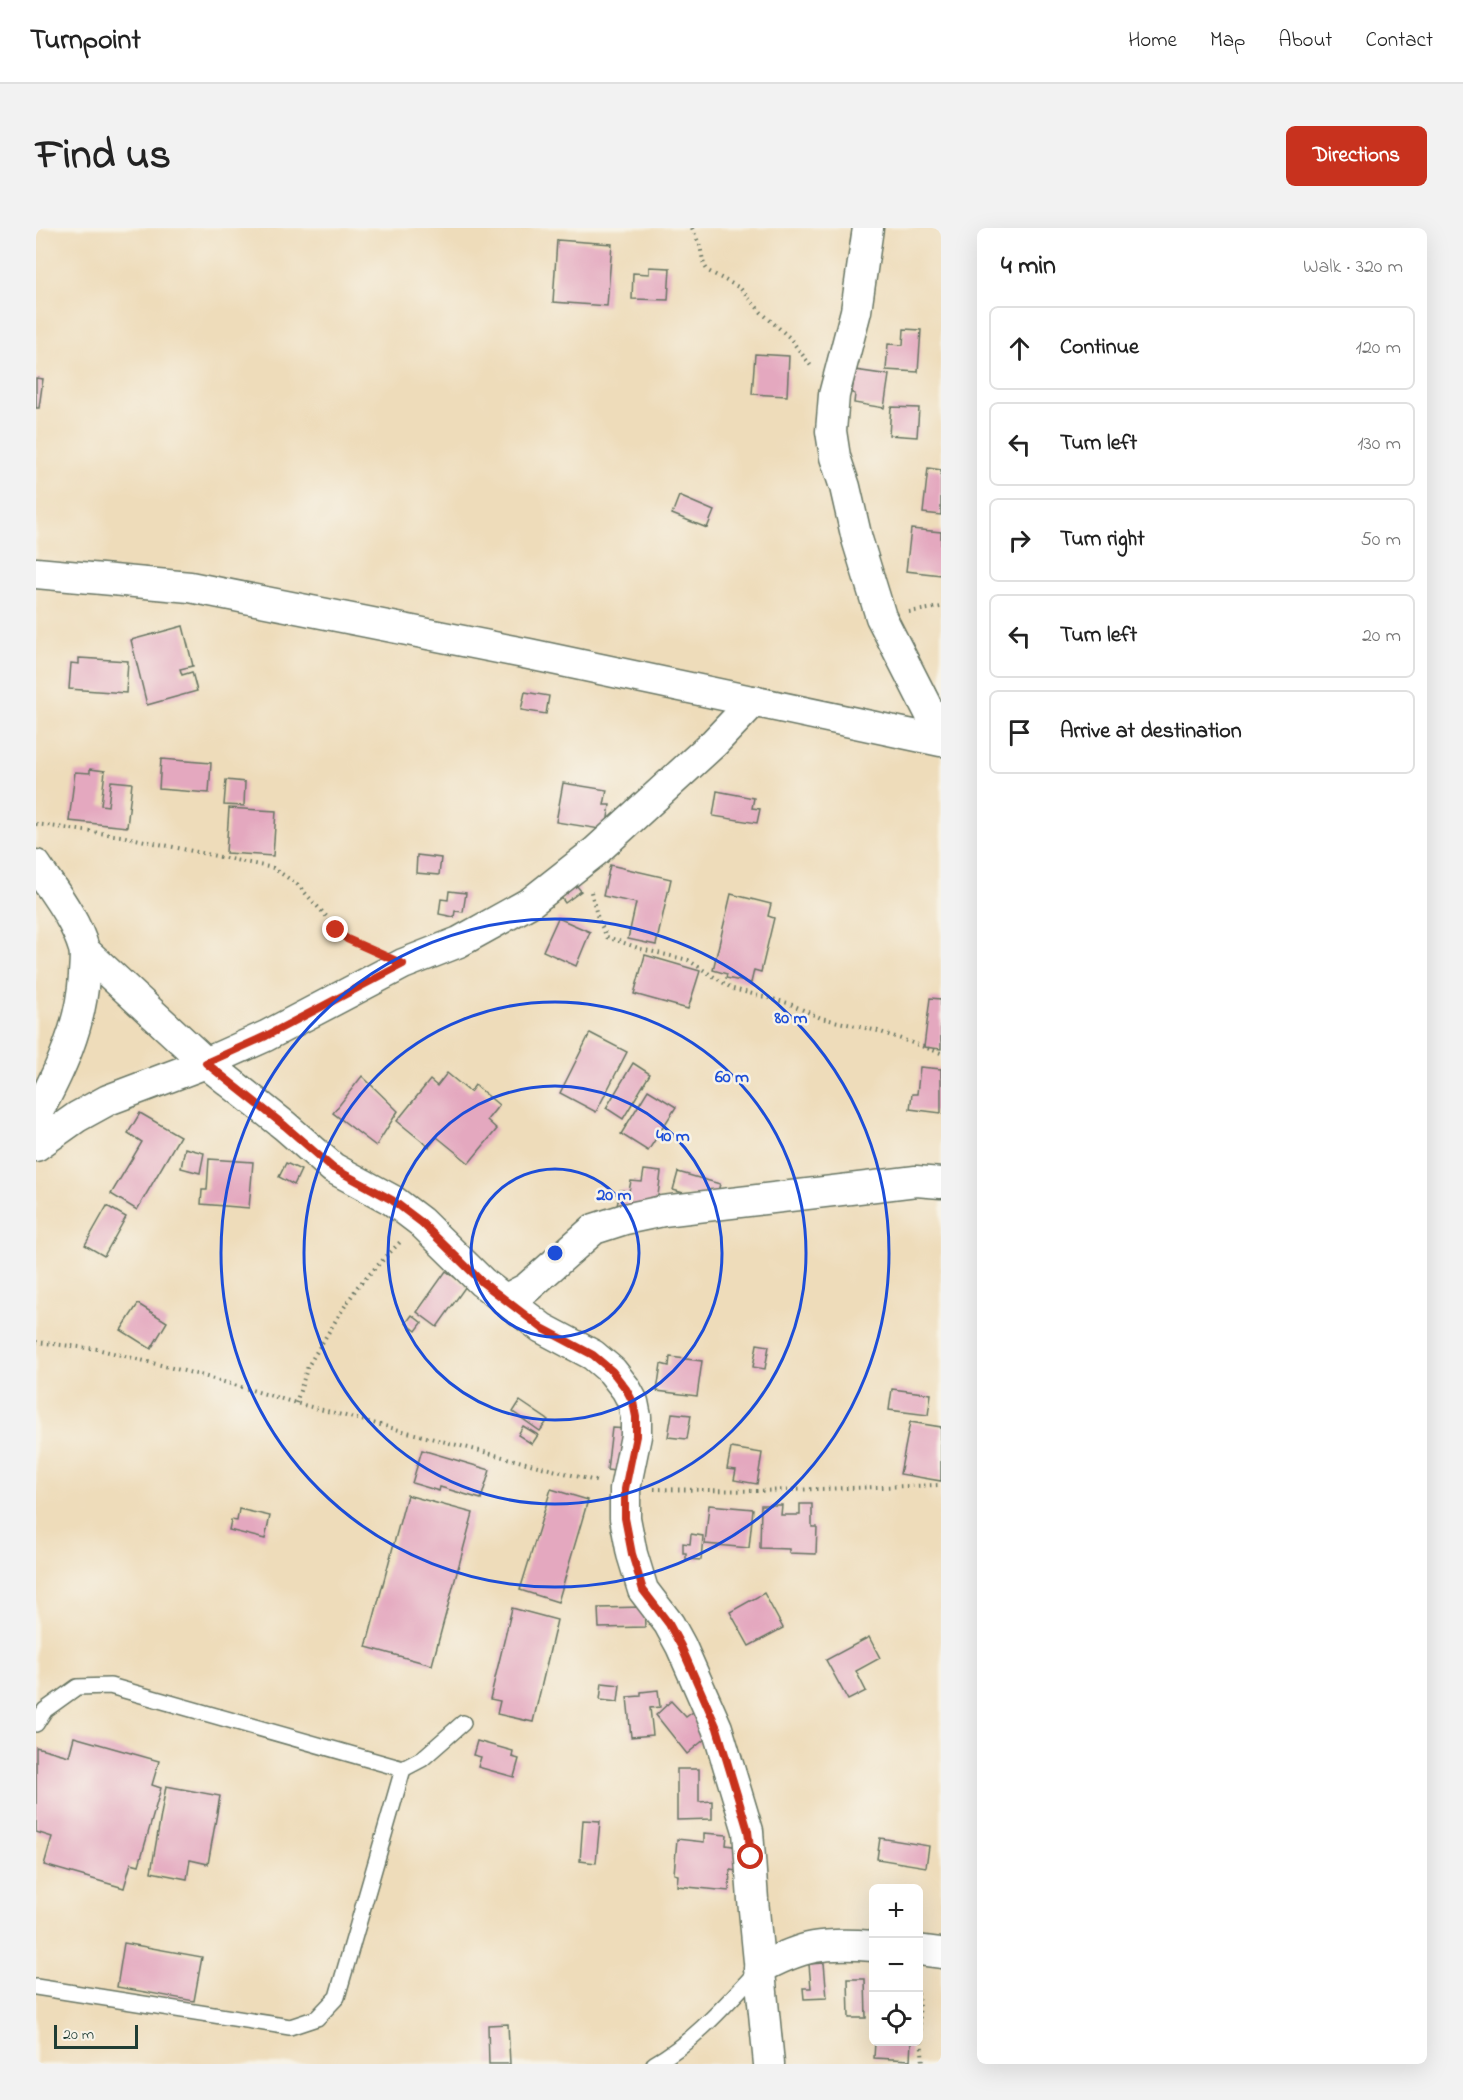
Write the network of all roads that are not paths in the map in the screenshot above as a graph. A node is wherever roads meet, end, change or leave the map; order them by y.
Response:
1 (868, 228) edge
2 (36, 573) edge
3 (754, 701) junction
4 (941, 735) edge
5 (941, 741) edge
6 (36, 865) edge
7 (85, 951) junction
8 (206, 1063) junction
9 (36, 1115) edge
10 (36, 1146) edge
11 (941, 1183) edge
12 (506, 1299) junction
13 (463, 1723) dead end
14 (36, 1724) edge
15 (404, 1769) junction
16 (869, 1946) edge
17 (923, 1951) edge
18 (941, 1953) edge
19 (759, 1970) junction
20 (36, 1988) edge
21 (654, 2064) edge
22 (769, 2064) edge

1 - 4 street
2 - 3 street
3 - 5 street
3 - 8 street
6 - 7 street
7 - 8 street
7 - 9 street
8 - 10 street
8 - 12 street
11 - 12 street
12 - 19 street
13 - 15 lane
14 - 15 lane
15 - 20 lane
16 - 19 street
17 - 18 street
19 - 21 lane
19 - 22 street

